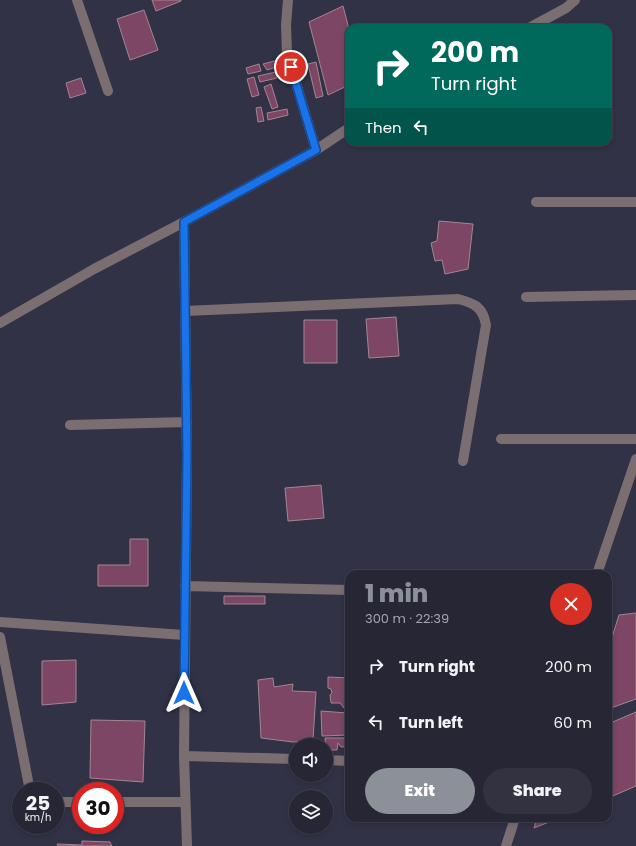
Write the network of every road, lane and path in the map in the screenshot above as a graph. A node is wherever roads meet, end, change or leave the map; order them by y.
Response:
1 (76, 0) edge
2 (288, 0) edge
3 (576, 0) edge
4 (536, 24) edge
5 (108, 91) dead end
6 (345, 131) edge
7 (316, 150) junction
8 (536, 202) dead end
9 (636, 202) edge
10 (184, 222) junction
11 (636, 295) edge
12 (526, 297) dead end
13 (185, 311) junction
14 (0, 323) edge
15 (187, 422) junction
16 (70, 425) dead end
17 (501, 439) dead end
18 (636, 439) edge
19 (636, 460) edge
20 (463, 461) dead end
21 (598, 570) edge
22 (185, 586) junction
23 (345, 590) edge
24 (0, 622) edge
25 (184, 635) junction
26 (0, 637) edge
27 (184, 756) junction
28 (289, 759) edge
29 (333, 760) edge
30 (345, 761) edge
31 (28, 782) edge
32 (124, 802) edge
33 (185, 802) junction
34 (514, 822) edge
35 (187, 846) edge
36 (506, 846) edge

1 - 5 street
2 - 7 street
3 - 4 street
6 - 7 street
7 - 10 street
8 - 9 street
10 - 13 street
10 - 14 street
11 - 12 street
13 - 15 street
13 - 20 street
15 - 16 street
15 - 22 street
17 - 18 street
19 - 21 street
22 - 23 street
22 - 25 street
24 - 25 street
25 - 27 street
26 - 31 street
27 - 28 street
27 - 33 street
29 - 30 street
32 - 33 street
33 - 35 street
34 - 36 street

